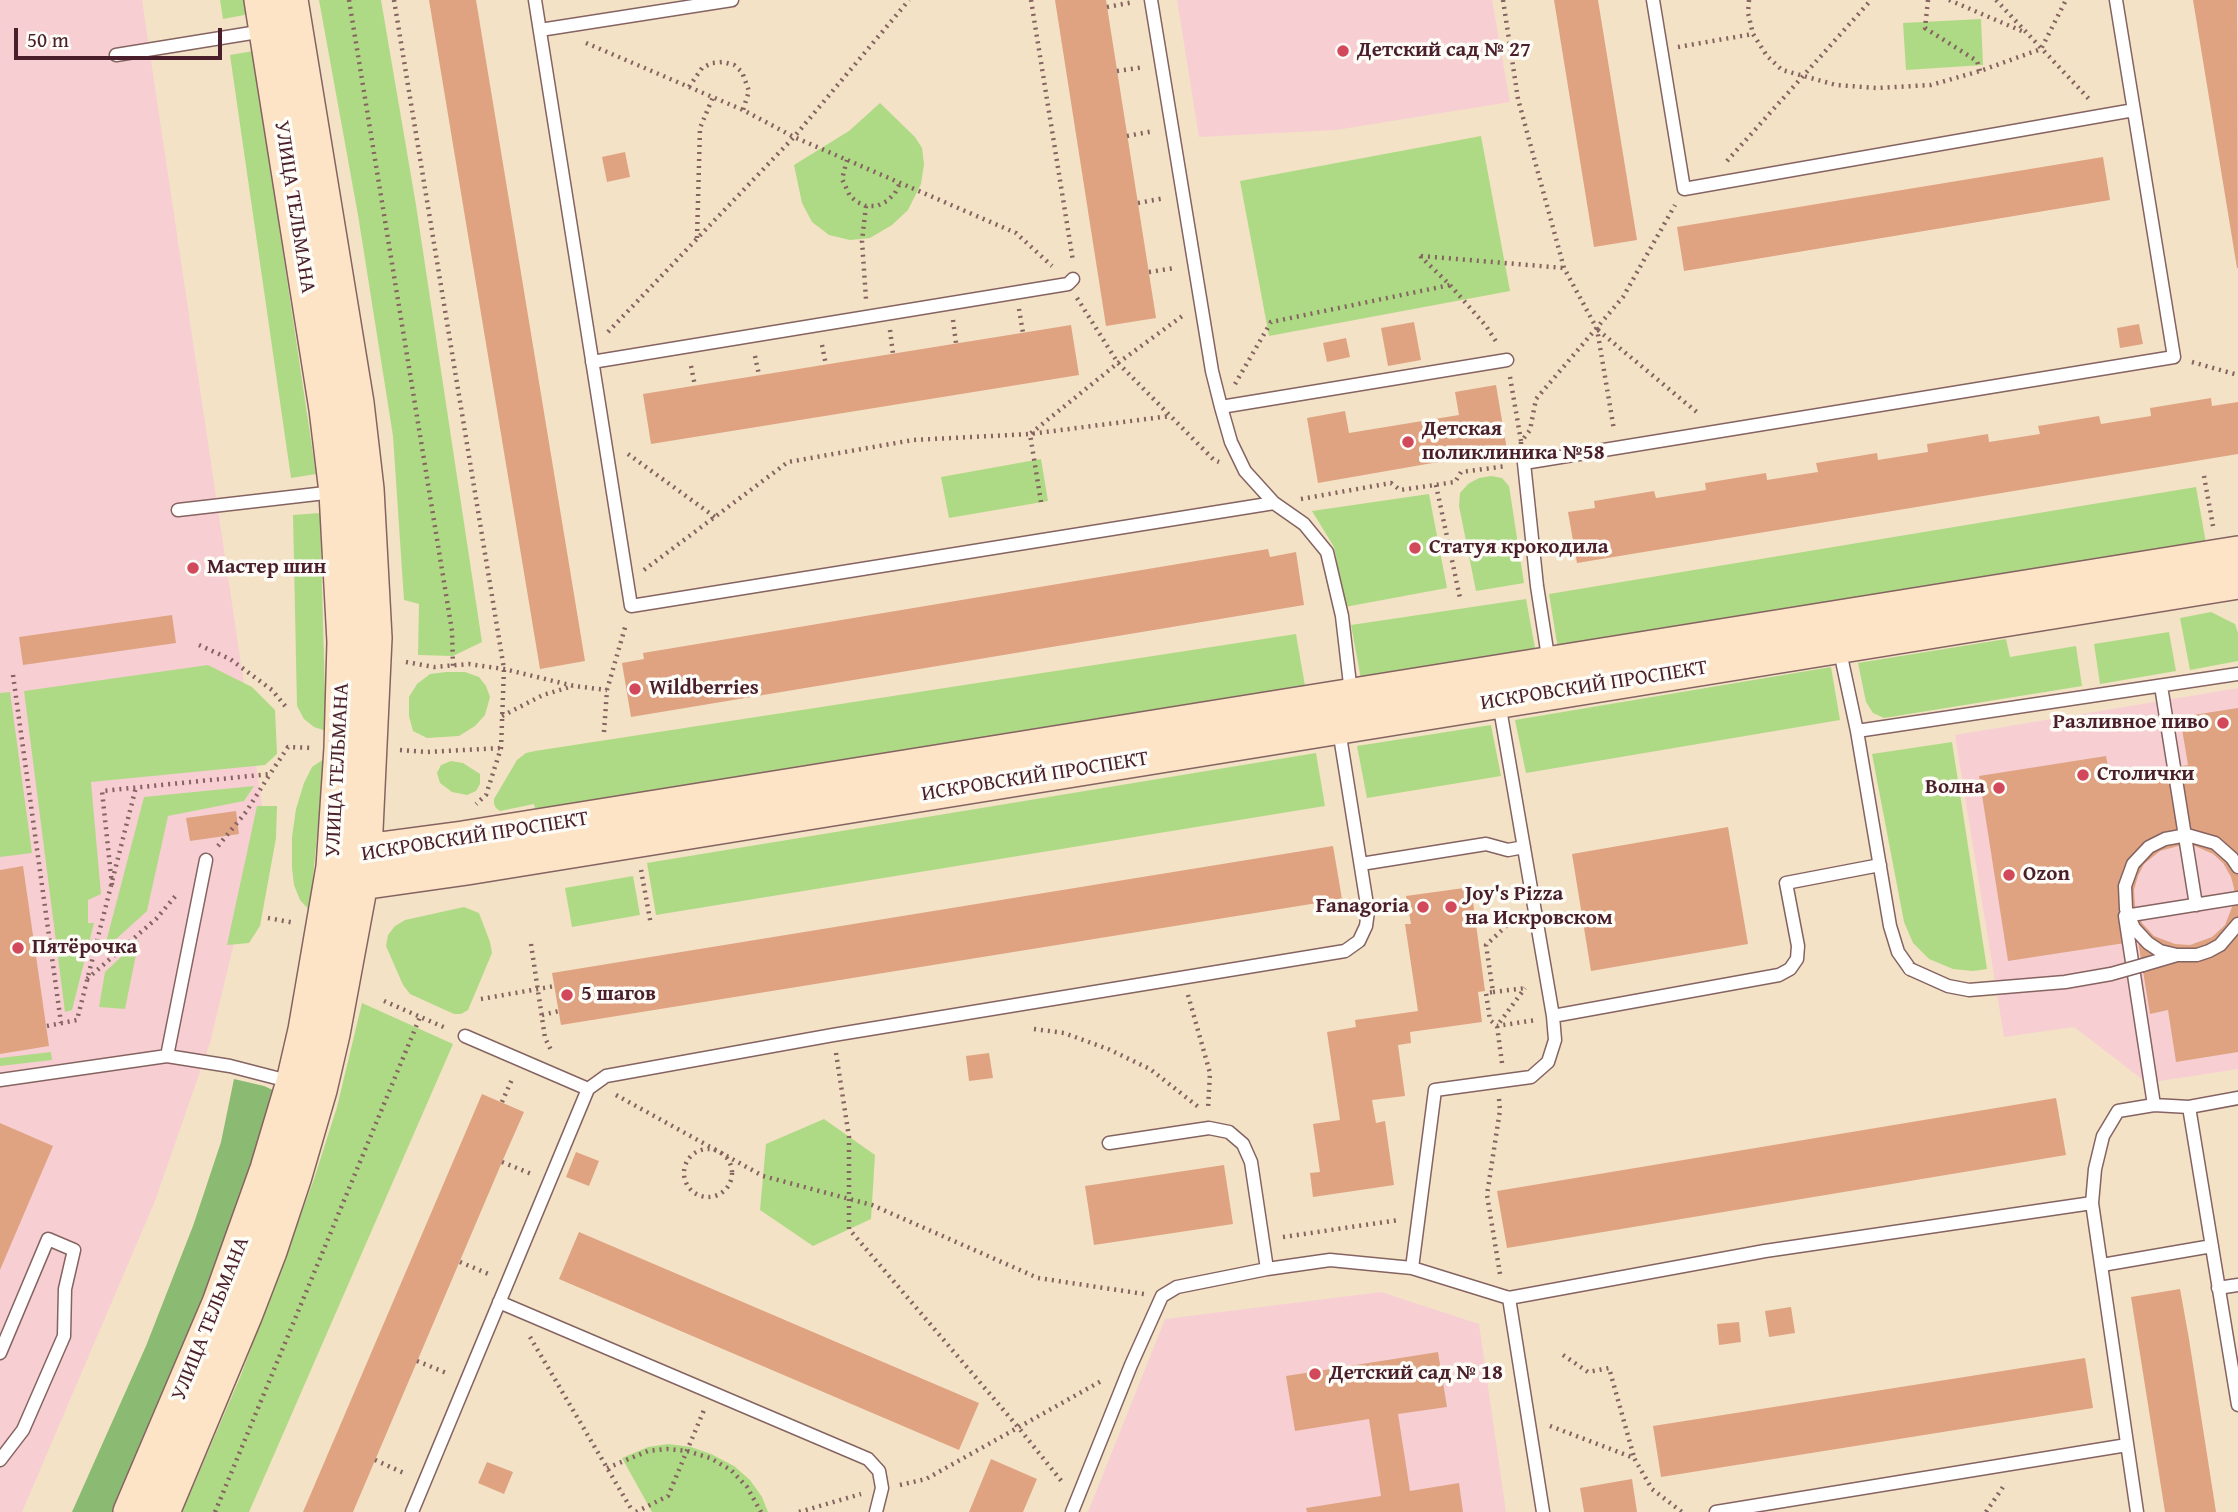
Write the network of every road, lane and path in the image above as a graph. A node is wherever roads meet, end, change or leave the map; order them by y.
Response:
1 (349, 0) edge
2 (394, 0) edge
3 (535, 0) edge
4 (732, 0) edge
5 (909, 0) edge
6 (1031, 0) edge
7 (1149, 0) edge
8 (1503, 0) edge
9 (1653, 0) edge
10 (1749, 0) edge
11 (1871, 0) edge
12 (1928, 0) edge
13 (1949, 0) edge
14 (1996, 0) edge
15 (2066, 0) edge
16 (2116, 0) edge
17 (1107, 6) dead end
18 (278, 14) edge
19 (547, 29) junction
20 (1753, 34) junction
21 (2028, 34) junction
22 (2042, 48) junction
23 (1661, 50) junction
24 (116, 55) dead end
25 (1980, 71) junction
26 (1802, 77) junction
27 (689, 87) junction
28 (713, 97) junction
29 (743, 110) junction
30 (2134, 110) junction
31 (2104, 115) junction
32 (794, 137) junction
33 (847, 160) junction
34 (900, 183) junction
35 (1704, 186) junction
36 (1684, 189) junction
37 (866, 206) junction
38 (697, 239) junction
39 (1420, 256) dead end
40 (1195, 264) junction
41 (1564, 268) junction
42 (1149, 272) dead end
43 (1071, 282) junction
44 (1450, 285) dead end
45 (1201, 303) junction
46 (867, 317) junction
47 (1091, 321) dead end
48 (1597, 329) junction
49 (592, 356) junction
50 (2174, 357) junction
51 (1507, 360) dead end
52 (1118, 363) junction
53 (2238, 375) edge
54 (1221, 407) junction
55 (1170, 416) junction
56 (1720, 431) junction
57 (1030, 434) junction
58 (604, 438) junction
59 (1202, 448) dead end
60 (1618, 448) junction
61 (1524, 463) junction
62 (2204, 476) dead end
63 (1436, 485) junction
64 (352, 491) junction
65 (1041, 502) dead end
66 (1274, 503) junction
67 (178, 510) dead end
68 (715, 517) junction
69 (2213, 530) dead end
70 (2238, 553) edge
71 (664, 555) dead end
72 (2238, 582) edge
73 (1460, 598) dead end
74 (631, 606) junction
75 (1836, 632) junction
76 (199, 645) dead end
77 (406, 662) dead end
78 (453, 666) junction
79 (504, 669) junction
80 (2238, 674) edge
81 (13, 675) dead end
82 (1552, 678) junction
83 (574, 686) junction
84 (2161, 686) junction
85 (1497, 687) junction
86 (607, 690) junction
87 (286, 707) dead end
88 (1345, 712) junction
89 (502, 716) junction
90 (1857, 731) junction
91 (604, 732) dead end
92 (322, 748) dead end
93 (501, 748) junction
94 (391, 749) dead end
95 (136, 787) junction
96 (473, 807) dead end
97 (1524, 847) junction
98 (206, 860) dead end
99 (1361, 864) junction
100 (1880, 865) junction
101 (332, 867) junction
102 (363, 867) junction
103 (2238, 867) edge
104 (640, 869) dead end
105 (112, 885) junction
106 (2238, 898) edge
107 (1533, 901) junction
108 (2196, 905) junction
109 (268, 918) dead end
110 (299, 924) dead end
111 (2238, 924) edge
112 (651, 925) dead end
113 (531, 944) dead end
114 (2177, 955) junction
115 (1183, 977) junction
116 (1548, 984) junction
117 (555, 986) dead end
118 (1525, 988) junction
119 (538, 990) junction
120 (1493, 992) junction
121 (481, 999) dead end
122 (384, 1001) dead end
123 (559, 1012) dead end
124 (542, 1015) junction
125 (420, 1017) junction
126 (1553, 1017) junction
127 (61, 1023) junction
128 (47, 1026) dead end
129 (1497, 1026) junction
130 (1034, 1029) dead end
131 (465, 1036) joint
132 (836, 1054) dead end
133 (167, 1056) junction
134 (565, 1079) junction
135 (0, 1080) edge
136 (1502, 1081) junction
137 (293, 1083) junction
138 (588, 1089) junction
139 (613, 1093) dead end
140 (505, 1096) dead end
141 (2238, 1098) edge
142 (502, 1102) dead end
143 (2154, 1105) junction
144 (2189, 1107) junction
145 (1109, 1143) dead end
146 (720, 1152) junction
147 (502, 1162) dead end
148 (550, 1181) junction
149 (849, 1198) junction
150 (2092, 1203) junction
151 (1419, 1217) junction
152 (1278, 1238) dead end
153 (2212, 1246) junction
154 (460, 1262) dead end
155 (2102, 1265) junction
156 (1412, 1268) junction
157 (1267, 1269) junction
158 (508, 1282) junction
159 (2238, 1285) edge
160 (2218, 1289) junction
161 (1162, 1296) junction
162 (1509, 1298) junction
163 (499, 1302) junction
164 (514, 1309) junction
165 (0, 1353) edge
166 (1563, 1355) dead end
167 (417, 1361) dead end
168 (1131, 1364) junction
169 (466, 1382) junction
170 (711, 1393) junction
171 (2238, 1405) edge
172 (1528, 1418) junction
173 (1018, 1427) junction
174 (2127, 1445) junction
175 (687, 1451) junction
176 (1, 1456) edge
177 (1634, 1458) junction
178 (375, 1460) dead end
179 (607, 1468) junction
180 (424, 1481) junction
181 (882, 1489) junction
182 (2000, 1492) dead end
183 (1074, 1506) edge
184 (130, 1512) edge
185 (163, 1512) edge
186 (215, 1512) edge
187 (412, 1512) edge
188 (635, 1512) edge
189 (761, 1512) edge
190 (799, 1512) edge
191 (876, 1512) edge
192 (1543, 1512) edge
193 (1682, 1512) edge
194 (1716, 1512) edge
195 (1986, 1512) edge
196 (2137, 1512) edge

1 - 78 path
2 - 79 path
3 - 19 lane
4 - 19 lane
5 - 32 path
6 - 43 path
7 - 17 path
7 - 40 lane
8 - 41 path
9 - 23 lane
10 - 20 path
11 - 26 path
12 - 25 path
13 - 21 path
14 - 21 path
15 - 22 path
16 - 30 lane
18 - 24 lane
18 - 64 street, УЛИЦА ТЕЛЬМАНА
19 - 27 path
19 - 49 lane
20 - 23 path
20 - 26 path
21 - 22 path
22 - 25 path
22 - 31 path
23 - 36 lane
25 - 26 path
26 - 35 path
27 - 28 path
27 - 29 path
28 - 29 path
28 - 38 path
29 - 32 path
30 - 31 lane
30 - 50 lane
31 - 35 lane
32 - 33 path
32 - 38 path
33 - 34 path
33 - 37 path
34 - 37 path
34 - 43 path
35 - 36 lane
36 - 48 path
37 - 46 path
38 - 49 path
39 - 41 path
40 - 42 path
40 - 45 lane
41 - 48 path
43 - 46 lane
44 - 54 path
45 - 52 path
45 - 54 lane
46 - 49 lane
47 - 52 path
48 - 56 path
48 - 60 path
48 - 61 path
49 - 58 lane
50 - 53 path
50 - 56 lane
51 - 54 lane
52 - 55 path
52 - 57 path
54 - 66 lane
55 - 57 path
55 - 59 path
56 - 60 lane
57 - 65 path
57 - 68 path
58 - 68 path
58 - 74 lane
60 - 61 lane
61 - 63 path
61 - 82 lane
62 - 69 path
63 - 66 path
63 - 73 path
64 - 67 lane
64 - 101 street, УЛИЦА ТЕЛЬМАНА
64 - 102 street, УЛИЦА ТЕЛЬМАНА
66 - 74 lane
66 - 88 lane
68 - 71 path
70 - 75 street, ИСКРОВСКИЙ ПРОСПЕКТ
72 - 75 street, ИСКРОВСКИЙ ПРОСПЕКТ
74 - 86 path
75 - 82 street, ИСКРОВСКИЙ ПРОСПЕКТ
75 - 90 lane
76 - 87 path
77 - 78 path
78 - 79 path
79 - 83 path
79 - 89 path
80 - 84 lane
81 - 127 path
82 - 85 street, ИСКРОВСКИЙ ПРОСПЕКТ
83 - 86 path
83 - 89 path
84 - 90 lane
84 - 108 lane
85 - 88 street, ИСКРОВСКИЙ ПРОСПЕКТ
85 - 97 lane
86 - 91 path
88 - 99 lane
88 - 102 street, ИСКРОВСКИЙ ПРОСПЕКТ
89 - 93 path
90 - 100 lane
92 - 95 path
93 - 94 path
93 - 96 path
95 - 105 path
95 - 105 path
97 - 99 lane
97 - 107 lane
98 - 133 lane
99 - 115 lane
100 - 114 lane, bridge
100 - 126 lane
101 - 102 street, ИСКРОВСКИЙ ПРОСПЕКТ
101 - 137 street, УЛИЦА ТЕЛЬМАНА
102 - 185 street, УЛИЦА ТЕЛЬМАНА
103 - 114 lane
104 - 112 path
105 - 127 path
106 - 108 lane
107 - 116 lane
107 - 120 path
108 - 143 lane
109 - 110 path
111 - 114 lane
113 - 119 path
115 - 130 path
115 - 138 lane
116 - 118 path
116 - 126 lane
117 - 119 path
118 - 120 path
118 - 129 path
119 - 121 path
119 - 124 path
120 - 129 path
122 - 125 path
123 - 124 path
124 - 134 path
125 - 131 path
125 - 186 path
126 - 129 path
126 - 136 lane
127 - 128 path
129 - 136 path
131 - 134 lane
132 - 149 path
133 - 135 lane
133 - 137 lane
134 - 138 lane
136 - 151 lane
136 - 162 path
137 - 184 street, УЛИЦА ТЕЛЬМАНА
138 - 148 lane
139 - 146 path
140 - 142 path
141 - 144 lane
143 - 144 lane
143 - 150 lane
144 - 153 lane
145 - 157 lane
146 - 146 path
146 - 149 path
147 - 148 path
148 - 158 lane
149 - 161 path
149 - 173 path
150 - 155 lane
150 - 162 lane
151 - 152 path
151 - 156 lane
153 - 155 lane
153 - 160 lane
154 - 158 path
155 - 174 lane
156 - 157 lane
156 - 162 lane
157 - 161 lane
158 - 163 lane
159 - 160 lane
160 - 171 lane
161 - 168 lane
162 - 172 lane
163 - 164 lane
163 - 169 lane
164 - 170 lane
164 - 179 path
165 - 176 lane
166 - 177 path
167 - 169 path
168 - 173 path
168 - 183 lane
169 - 180 lane
170 - 175 path
170 - 181 lane
172 - 177 path
172 - 192 lane
173 - 181 path
173 - 183 path
174 - 194 lane
174 - 196 lane
175 - 179 path
175 - 188 path
175 - 189 path
177 - 193 path
178 - 180 path
179 - 188 path
180 - 187 lane
181 - 190 path
181 - 191 lane
182 - 195 path

